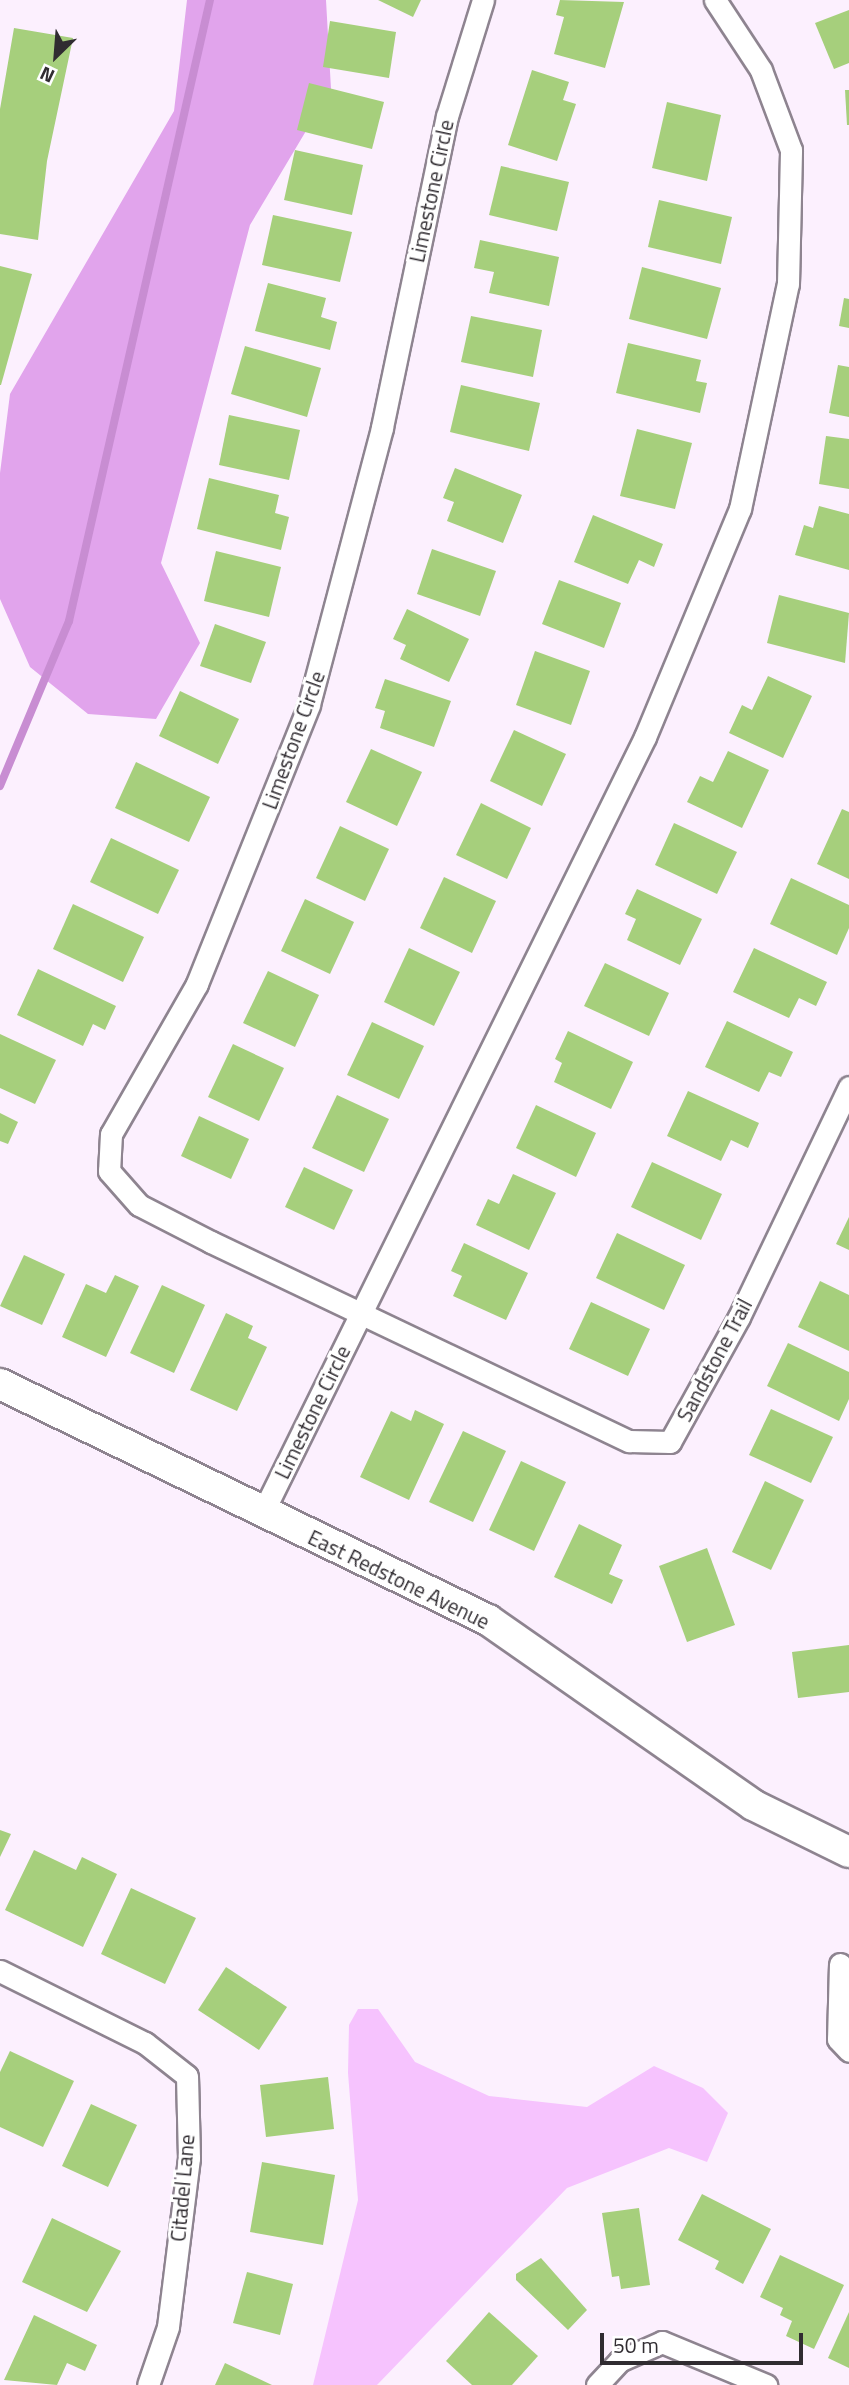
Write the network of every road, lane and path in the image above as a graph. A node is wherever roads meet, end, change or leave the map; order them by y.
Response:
1 (483, 0) edge
2 (715, 0) edge
3 (849, 1087) edge
4 (362, 1312) junction
5 (0, 1384) edge
6 (263, 1512) junction
7 (849, 1852) edge
8 (840, 1964) dead end
9 (0, 1971) edge
10 (849, 2051) edge
11 (148, 2385) edge
12 (597, 2385) edge
13 (766, 2385) edge

1 - 4 street, Limestone Circle
2 - 4 street, Limestone Circle
3 - 4 street, Sandstone Trail
4 - 6 street, Limestone Circle
5 - 6 street, East Redstone Avenue
6 - 7 street, East Redstone Avenue
8 - 10 street
9 - 11 street, Citadel Lane
12 - 13 street

